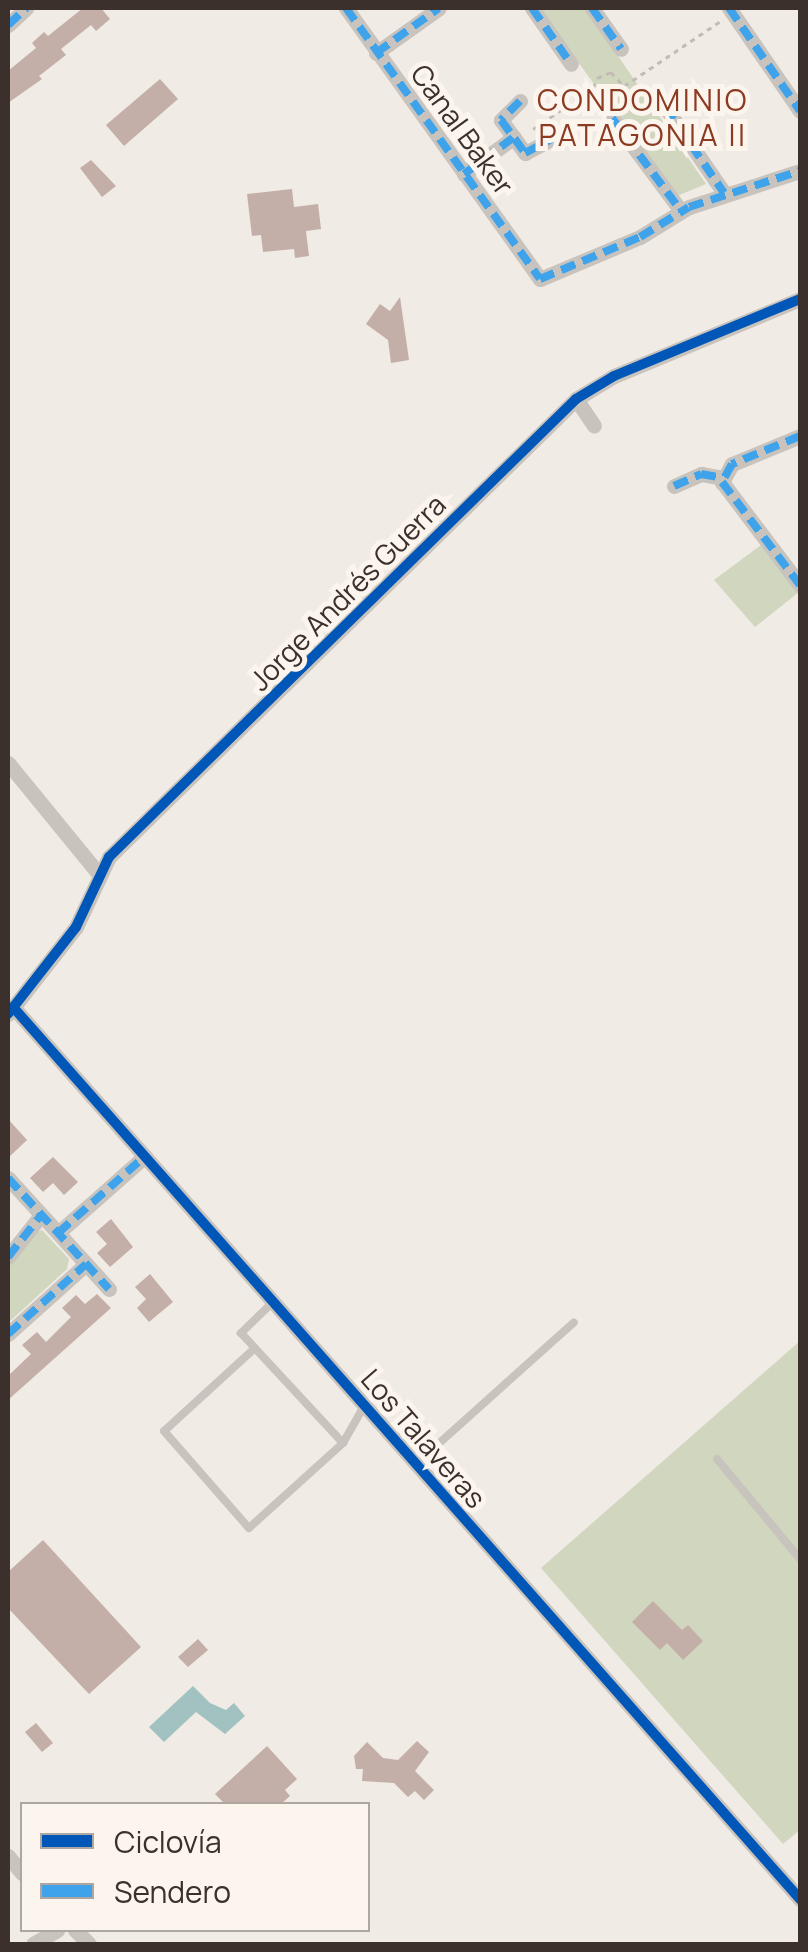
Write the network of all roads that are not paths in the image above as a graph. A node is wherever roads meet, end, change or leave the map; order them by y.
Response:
1 (26, 8) edge
2 (346, 8) edge
3 (439, 8) edge
4 (532, 8) edge
5 (592, 8) edge
6 (730, 10) edge
7 (8, 25) edge
8 (621, 49) dead end
9 (376, 53) junction
10 (571, 64) dead end
11 (520, 101) dead end
12 (664, 107) dead end
13 (800, 111) edge
14 (612, 118) dead end
15 (514, 137) junction
16 (551, 139) dead end
17 (800, 170) edge
18 (464, 174) junction
19 (724, 193) junction
20 (681, 211) junction
21 (800, 299) edge
22 (576, 399) junction
23 (594, 426) dead end
24 (800, 436) edge
25 (723, 478) junction
26 (674, 486) dead end
27 (800, 585) edge
28 (8, 764) edge
29 (99, 874) junction
30 (10, 1011) edge
31 (144, 1156) junction
32 (8, 1178) edge
33 (41, 1215) junction
34 (58, 1233) junction
35 (8, 1257) edge
36 (86, 1264) junction
37 (108, 1289) dead end
38 (274, 1302) junction
39 (574, 1322) dead end
40 (8, 1334) edge
41 (255, 1348) junction
42 (364, 1404) junction
43 (343, 1442) junction
44 (717, 1459) dead end
45 (416, 1464) junction
46 (800, 1559) edge
47 (800, 1899) edge

1 - 7 street
2 - 9 street, Canal Baker
3 - 9 street
4 - 10 street
5 - 8 street
6 - 13 street
9 - 18 street, Canal Baker
11 - 15 street
12 - 19 street
14 - 20 street
15 - 16 street
15 - 18 street
17 - 19 street
18 - 20 street, Canal Baker
19 - 20 street
21 - 22 street, Jorge Andrés Guerra
22 - 23 street
22 - 29 street, Jorge Andrés Guerra
24 - 25 street
25 - 26 street
25 - 27 street
28 - 29 street
29 - 30 street, Jorge Andrés Guerra
30 - 31 street, Los Talaveras
31 - 34 street
31 - 38 street, Los Talaveras
32 - 33 street
33 - 34 street
33 - 35 street
34 - 36 street
36 - 37 street
36 - 40 street
38 - 41 lane
38 - 42 street, Los Talaveras
39 - 45 lane
41 - 43 lane
41 - 43 lane
42 - 43 lane
42 - 45 street, Los Talaveras
44 - 46 lane
45 - 47 street, Los Talaveras

